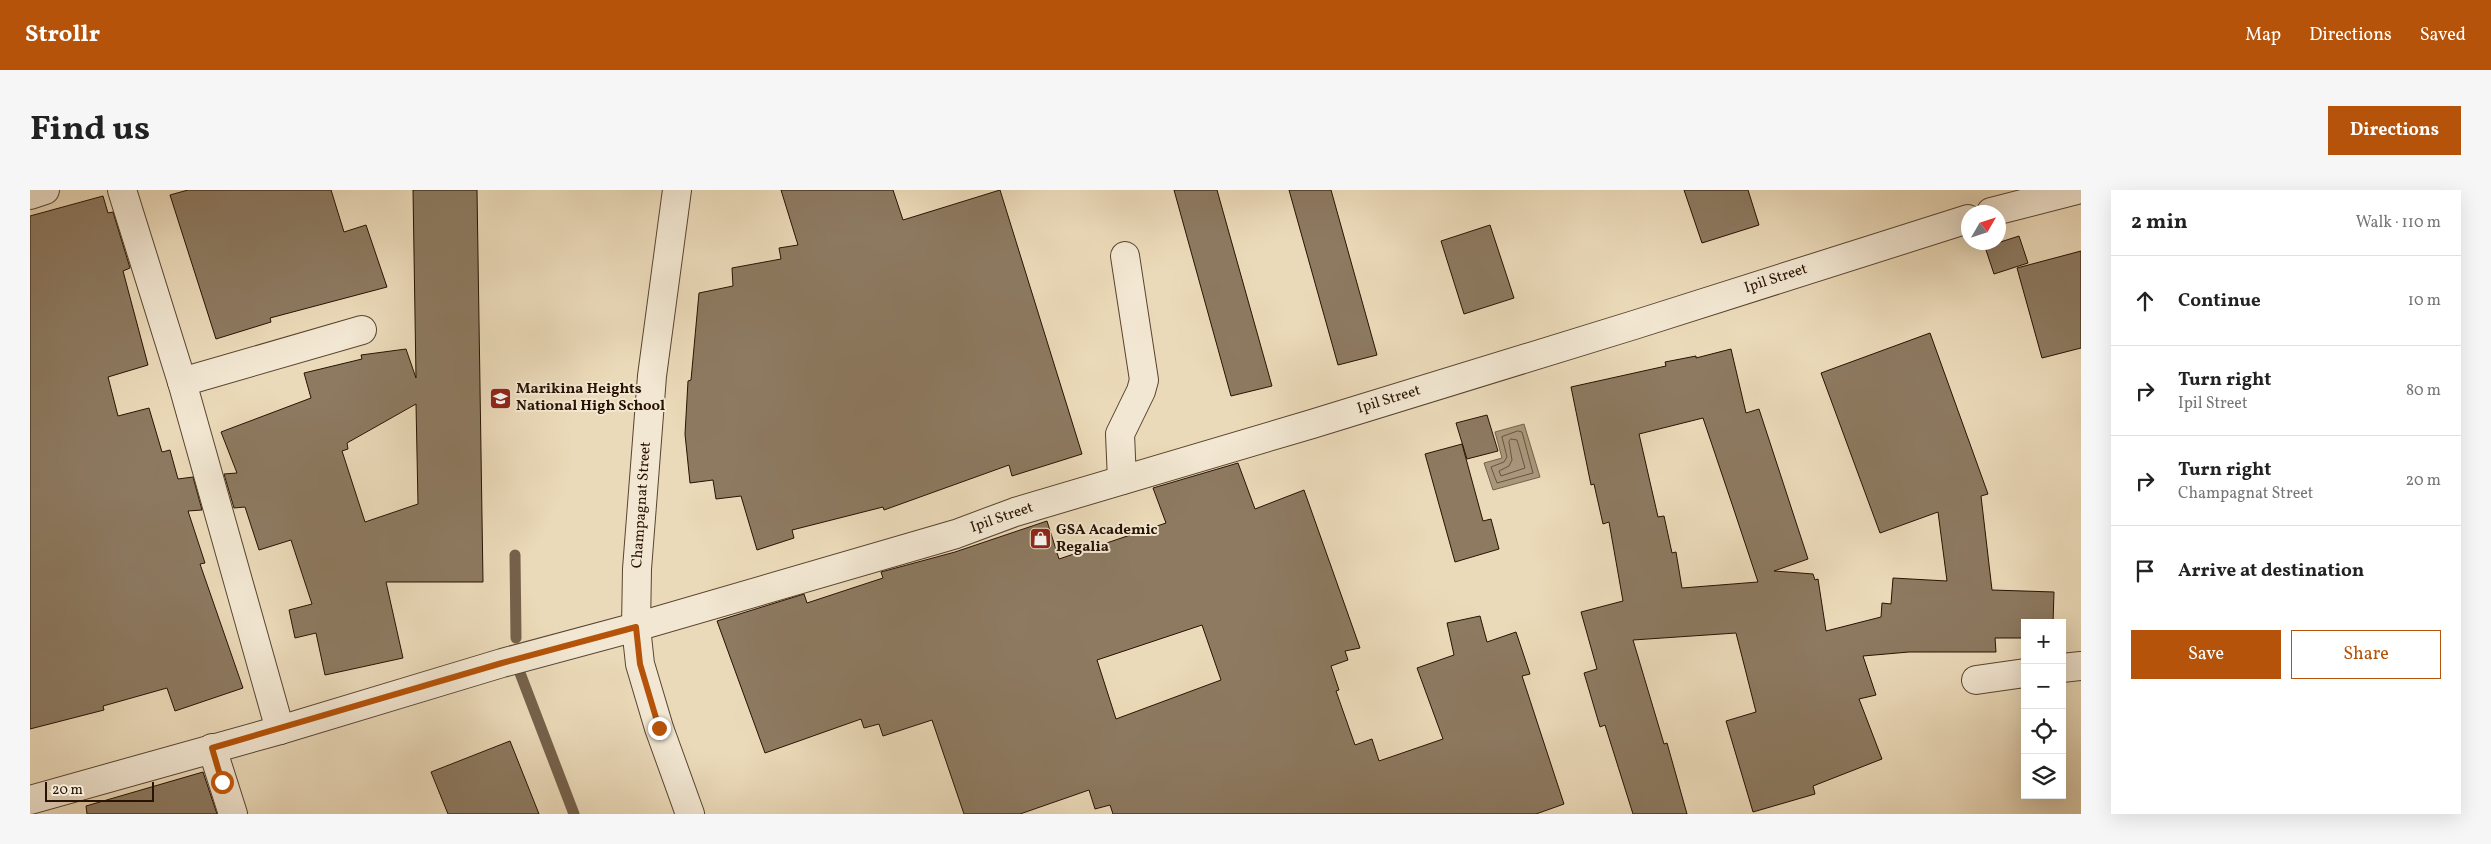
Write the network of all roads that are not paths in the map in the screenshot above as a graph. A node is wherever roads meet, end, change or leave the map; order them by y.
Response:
1 (45, 190) edge
2 (122, 190) edge
3 (677, 190) edge
4 (2076, 190) edge
5 (30, 194) edge
6 (2006, 208) edge
7 (1961, 220) edge
8 (1125, 256) dead end
9 (362, 330) dead end
10 (182, 382) junction
11 (1122, 480) junction
12 (636, 627) junction
13 (2081, 666) edge
14 (2066, 668) edge
15 (2021, 674) edge
16 (1976, 680) dead end
17 (280, 730) junction
18 (212, 748) junction
19 (30, 800) edge
20 (233, 814) edge
21 (690, 814) edge

1 - 5 street
2 - 10 street
3 - 12 street, Champagnat Street
4 - 6 street
7 - 11 street, Ipil Street
8 - 11 street
9 - 10 street
10 - 17 street
11 - 12 street, Ipil Street
12 - 17 street, Ipil Street
12 - 21 street, Champagnat Street
13 - 14 street
15 - 16 street
17 - 18 street, Ipil Street
18 - 19 street, Ipil Street
18 - 20 street

